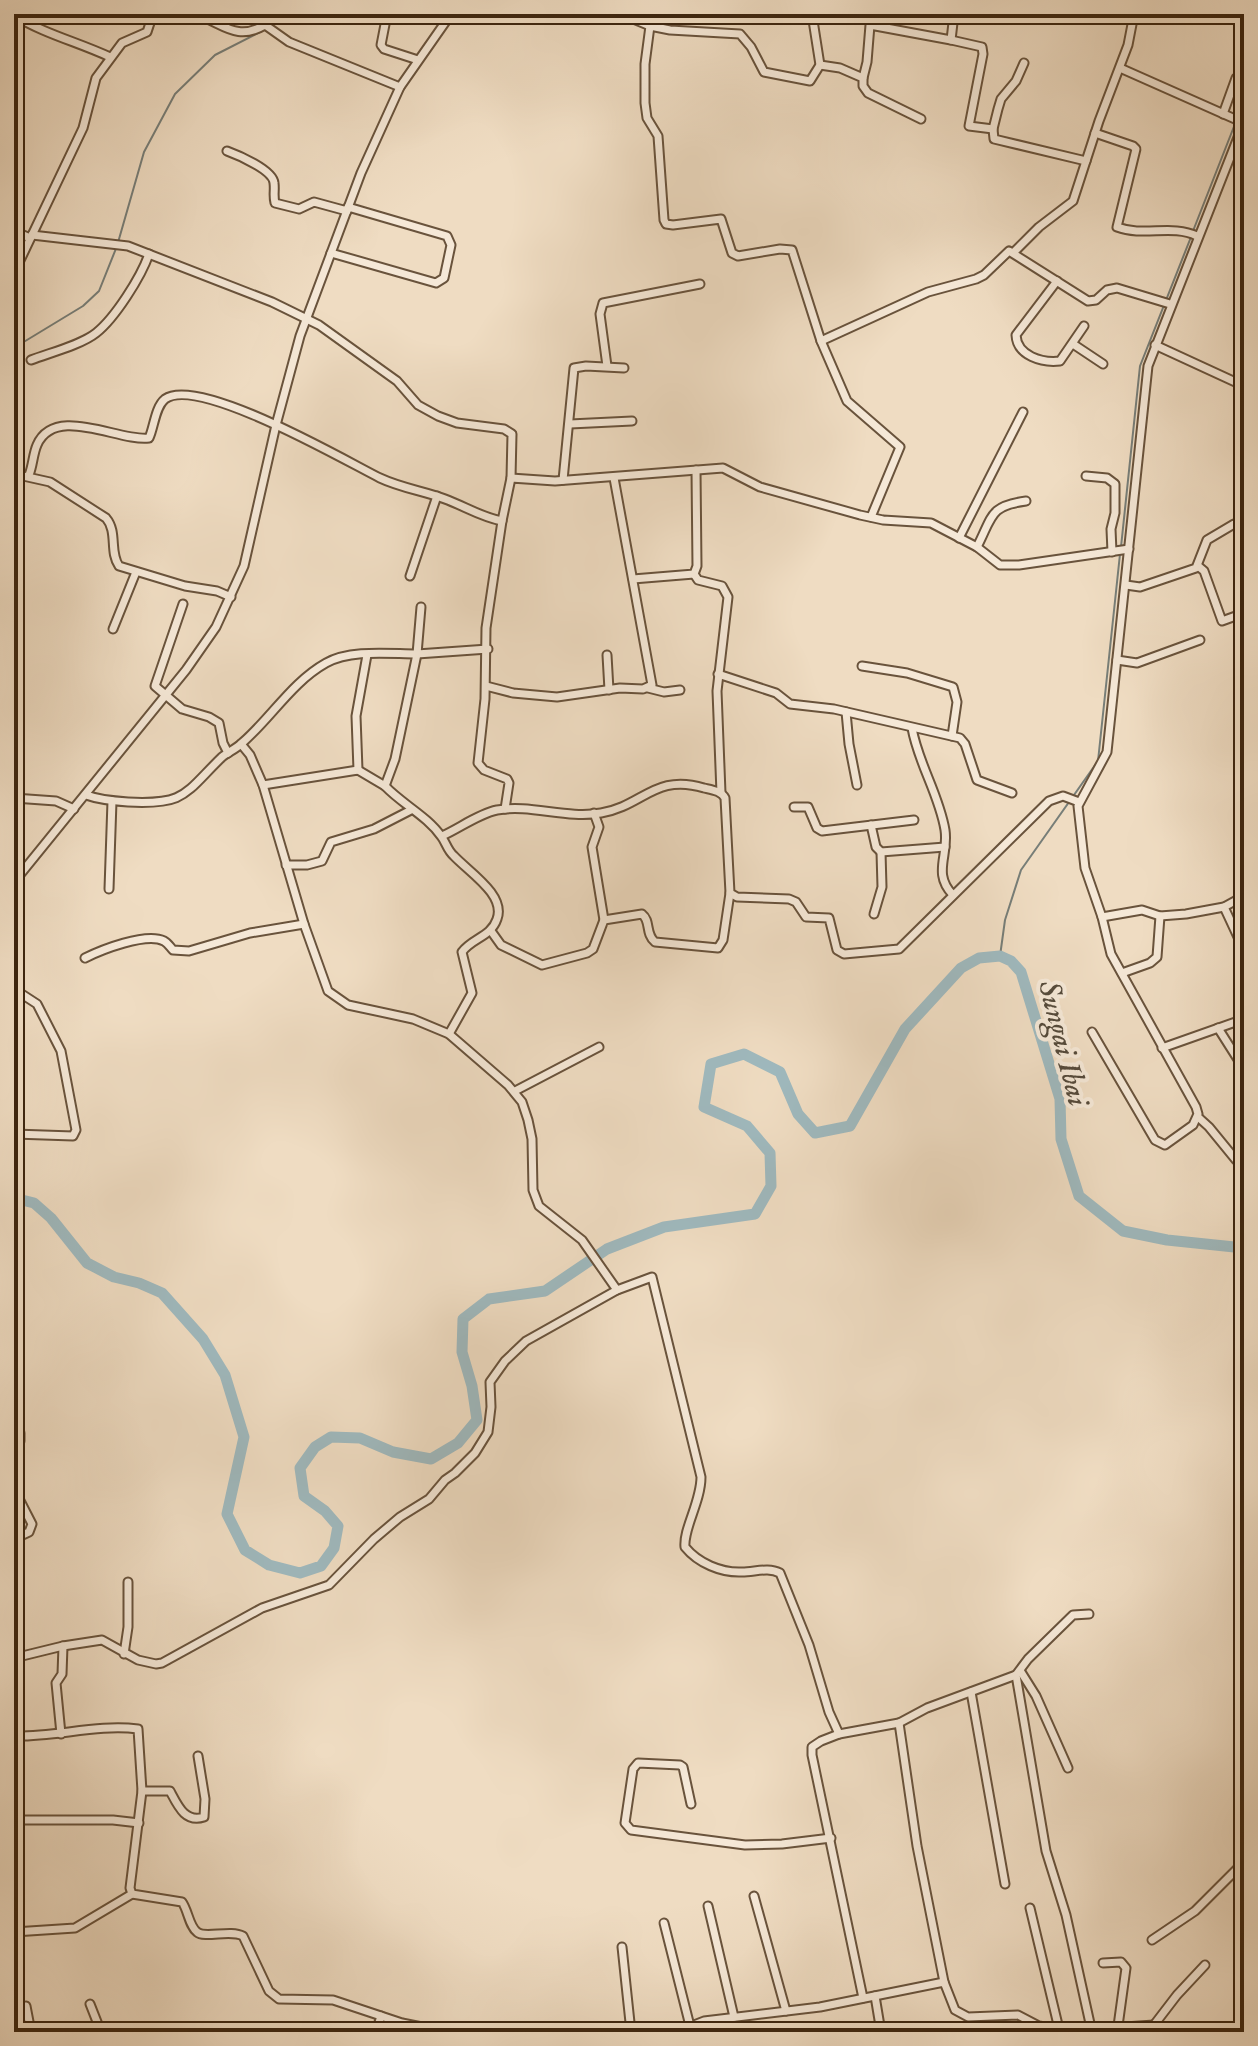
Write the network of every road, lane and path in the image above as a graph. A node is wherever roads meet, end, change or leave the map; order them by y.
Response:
1 (153, 14) edge
2 (195, 14) edge
3 (387, 14) edge
4 (451, 14) edge
5 (621, 14) edge
6 (812, 14) edge
7 (954, 14) edge
8 (1134, 14) edge
9 (14, 15) edge
10 (650, 26) junction
11 (951, 40) junction
12 (110, 57) junction
13 (418, 60) junction
14 (1024, 63) dead end
15 (820, 65) junction
16 (1120, 68) junction
17 (863, 78) junction
18 (1236, 78) dead end
19 (400, 87) junction
20 (1227, 115) junction
21 (921, 119) dead end
22 (1244, 122) edge
23 (993, 129) junction
24 (1095, 133) junction
25 (227, 151) dead end
26 (1086, 161) junction
27 (348, 209) junction
28 (14, 231) edge
29 (1196, 235) junction
30 (31, 236) junction
31 (1014, 252) junction
32 (331, 253) junction
33 (149, 254) junction
34 (14, 273) edge
35 (1057, 281) junction
36 (700, 284) dead end
37 (1170, 304) junction
38 (306, 318) junction
39 (1084, 326) dead end
40 (821, 341) junction
41 (1073, 344) junction
42 (1155, 345) junction
43 (31, 360) dead end
44 (1103, 364) dead end
45 (607, 366) junction
46 (624, 368) dead end
47 (1244, 386) edge
48 (1023, 412) dead end
49 (632, 421) dead end
50 (570, 424) junction
51 (276, 425) junction
52 (696, 470) junction
53 (14, 474) edge
54 (29, 475) junction
55 (1086, 476) dead end
56 (511, 478) junction
57 (614, 478) junction
58 (563, 480) junction
59 (437, 496) junction
60 (1026, 501) dead end
61 (871, 517) junction
62 (502, 521) junction
63 (1244, 521) edge
64 (959, 538) junction
65 (977, 547) junction
66 (1127, 550) junction
67 (1114, 551) junction
68 (1198, 566) junction
69 (136, 572) junction
70 (694, 574) junction
71 (410, 576) dead end
72 (633, 579) junction
73 (1126, 585) junction
74 (231, 597) junction
75 (183, 604) dead end
76 (421, 607) dead end
77 (1244, 613) edge
78 (113, 629) dead end
79 (1200, 640) dead end
80 (488, 649) junction
81 (417, 654) junction
82 (367, 655) junction
83 (607, 655) dead end
84 (1117, 660) junction
85 (862, 666) dead end
86 (718, 674) junction
87 (486, 686) junction
88 (648, 688) junction
89 (609, 690) junction
90 (680, 690) dead end
91 (165, 696) junction
92 (846, 712) junction
93 (912, 728) junction
94 (952, 736) junction
95 (241, 744) junction
96 (228, 753) junction
97 (358, 770) junction
98 (263, 785) junction
99 (857, 785) dead end
100 (385, 786) junction
101 (721, 793) junction
102 (1012, 793) dead end
103 (86, 795) junction
104 (14, 798) edge
105 (1074, 799) junction
106 (112, 801) junction
107 (794, 807) dead end
108 (74, 809) junction
109 (505, 809) junction
110 (411, 810) junction
111 (594, 813) junction
112 (914, 820) dead end
113 (871, 825) junction
114 (442, 836) junction
115 (945, 847) junction
116 (881, 852) junction
117 (286, 865) junction
118 (14, 882) edge
119 (109, 889) dead end
120 (730, 893) junction
121 (953, 895) junction
122 (1244, 896) edge
123 (1224, 907) junction
124 (874, 914) dead end
125 (1160, 916) junction
126 (1102, 917) junction
127 (604, 920) junction
128 (304, 924) junction
129 (491, 931) junction
130 (1244, 950) edge
131 (85, 958) dead end
132 (1122, 973) junction
133 (14, 989) edge
134 (1244, 1019) edge
135 (1218, 1028) junction
136 (1092, 1032) dead end
137 (449, 1034) junction
138 (599, 1047) dead end
139 (1162, 1048) junction
140 (1244, 1069) edge
141 (515, 1091) junction
142 (1198, 1117) junction
143 (14, 1134) edge
144 (1236, 1160) dead end
145 (617, 1290) junction
146 (20, 1433) dead end
147 (14, 1448) edge
148 (14, 1489) edge
149 (14, 1539) edge
150 (128, 1582) dead end
151 (1089, 1614) dead end
152 (63, 1646) junction
153 (124, 1654) junction
154 (14, 1658) edge
155 (1018, 1674) junction
156 (971, 1692) junction
157 (899, 1723) junction
158 (61, 1734) junction
159 (839, 1734) junction
160 (14, 1736) edge
161 (198, 1756) dead end
162 (1068, 1768) dead end
163 (142, 1791) junction
164 (691, 1804) dead end
165 (15, 1817) edge
166 (139, 1823) junction
167 (831, 1838) junction
168 (1244, 1862) edge
169 (1005, 1884) dead end
170 (132, 1894) junction
171 (754, 1896) dead end
172 (708, 1906) dead end
173 (1030, 1908) dead end
174 (664, 1923) dead end
175 (14, 1932) edge
176 (1152, 1940) dead end
177 (622, 1947) dead end
178 (1103, 1963) dead end
179 (1205, 1965) dead end
180 (944, 1982) junction
181 (875, 1996) junction
182 (863, 1998) junction
183 (90, 2004) dead end
184 (14, 2009) edge
185 (786, 2011) junction
186 (381, 2016) junction
187 (734, 2017) junction
188 (1154, 2025) junction
189 (1118, 2026) junction
190 (1091, 2028) junction
191 (683, 2030) edge
192 (1063, 2031) edge
193 (31, 2032) edge
194 (101, 2032) edge
195 (376, 2032) edge
196 (447, 2032) edge
197 (631, 2032) edge
198 (881, 2032) edge
199 (1185, 2032) edge

1 - 12 street
2 - 19 street
3 - 13 street
4 - 13 street
5 - 10 street
6 - 15 street
7 - 11 street
8 - 16 street
9 - 12 street
10 - 15 street
10 - 40 street
11 - 17 street
11 - 23 street
12 - 30 street
13 - 19 street
14 - 23 street
15 - 17 street
16 - 20 street
16 - 24 street
17 - 21 street
18 - 20 street
19 - 27 street
20 - 22 street
22 - 29 street
23 - 26 street
24 - 26 street
24 - 29 street
25 - 27 street
26 - 31 street
27 - 32 street
27 - 32 street
28 - 30 street
29 - 37 street
30 - 33 street
30 - 34 street
31 - 35 street
31 - 40 street
32 - 38 street
33 - 38 street
33 - 43 street
35 - 37 street
35 - 41 street
36 - 45 street
37 - 42 street
38 - 51 street
38 - 56 street
39 - 41 street
40 - 61 street
41 - 44 street
42 - 47 street
42 - 66 street
45 - 46 street
45 - 50 street
48 - 64 street
49 - 50 street
50 - 58 street
51 - 54 street
51 - 59 street
51 - 74 street
52 - 57 street
52 - 61 street
52 - 70 street
53 - 54 street
54 - 69 street
55 - 67 street
56 - 58 street
56 - 62 street
57 - 58 street
57 - 72 street
59 - 62 street
59 - 71 street
60 - 65 street
61 - 64 street
62 - 80 street
63 - 68 street
64 - 65 street
65 - 67 street
66 - 67 street
66 - 73 street
68 - 73 street
68 - 77 street
69 - 74 street
69 - 78 street
70 - 72 street
70 - 86 street
72 - 88 street
73 - 84 street
74 - 91 street
75 - 91 street
76 - 81 street
79 - 84 street
80 - 81 street
80 - 87 street
81 - 82 street
81 - 100 street
82 - 95 street
82 - 97 street
83 - 89 street
84 - 105 street
85 - 94 street
86 - 92 street
86 - 101 street
87 - 89 street
87 - 109 street
88 - 89 street
88 - 90 street
91 - 96 street
91 - 103 street
92 - 93 street
92 - 99 street
93 - 94 street
93 - 115 street
94 - 102 street
95 - 96 street
95 - 98 street
96 - 106 street
97 - 98 street
97 - 100 street
98 - 117 street
100 - 110 street
101 - 111 street
101 - 120 street
103 - 106 street
103 - 108 street
104 - 108 street
105 - 121 street
105 - 126 street
106 - 119 street
107 - 113 street
108 - 118 street
109 - 111 street
109 - 114 street
110 - 114 street
110 - 117 street
111 - 127 street
112 - 113 street
113 - 116 street
114 - 129 street
115 - 116 street
115 - 121 street
116 - 124 street
117 - 128 street
120 - 121 street
120 - 127 street
122 - 123 street
123 - 125 street
123 - 130 street
125 - 126 street
125 - 132 street
126 - 132 street
127 - 129 street
128 - 131 street
128 - 137 street
129 - 137 street
132 - 139 street
133 - 143 street
134 - 135 street
135 - 139 street
135 - 140 street
136 - 142 street
137 - 141 street
138 - 141 street
139 - 142 street
141 - 145 street
142 - 144 street
145 - 153 street
145 - 159 street
146 - 147 street
148 - 149 street
150 - 153 street
151 - 155 street
152 - 153 street
152 - 154 street
152 - 158 street
155 - 156 street
155 - 162 street
155 - 190 street
156 - 157 street
156 - 169 street
157 - 159 street
157 - 180 street
158 - 160 street
158 - 163 street
159 - 167 street
161 - 163 street
163 - 166 street
164 - 167 street
165 - 166 street
166 - 170 street
167 - 182 street
168 - 176 street
170 - 175 street
170 - 186 street
171 - 185 street
172 - 187 street
173 - 192 street
174 - 191 street
177 - 197 street
178 - 189 street
179 - 188 street
180 - 181 street
180 - 192 street
181 - 182 street
181 - 198 street
182 - 185 street
183 - 194 street
184 - 193 street
185 - 187 street
186 - 195 street
186 - 196 street
187 - 191 street
188 - 189 street
188 - 199 street
189 - 190 street
190 - 192 street

